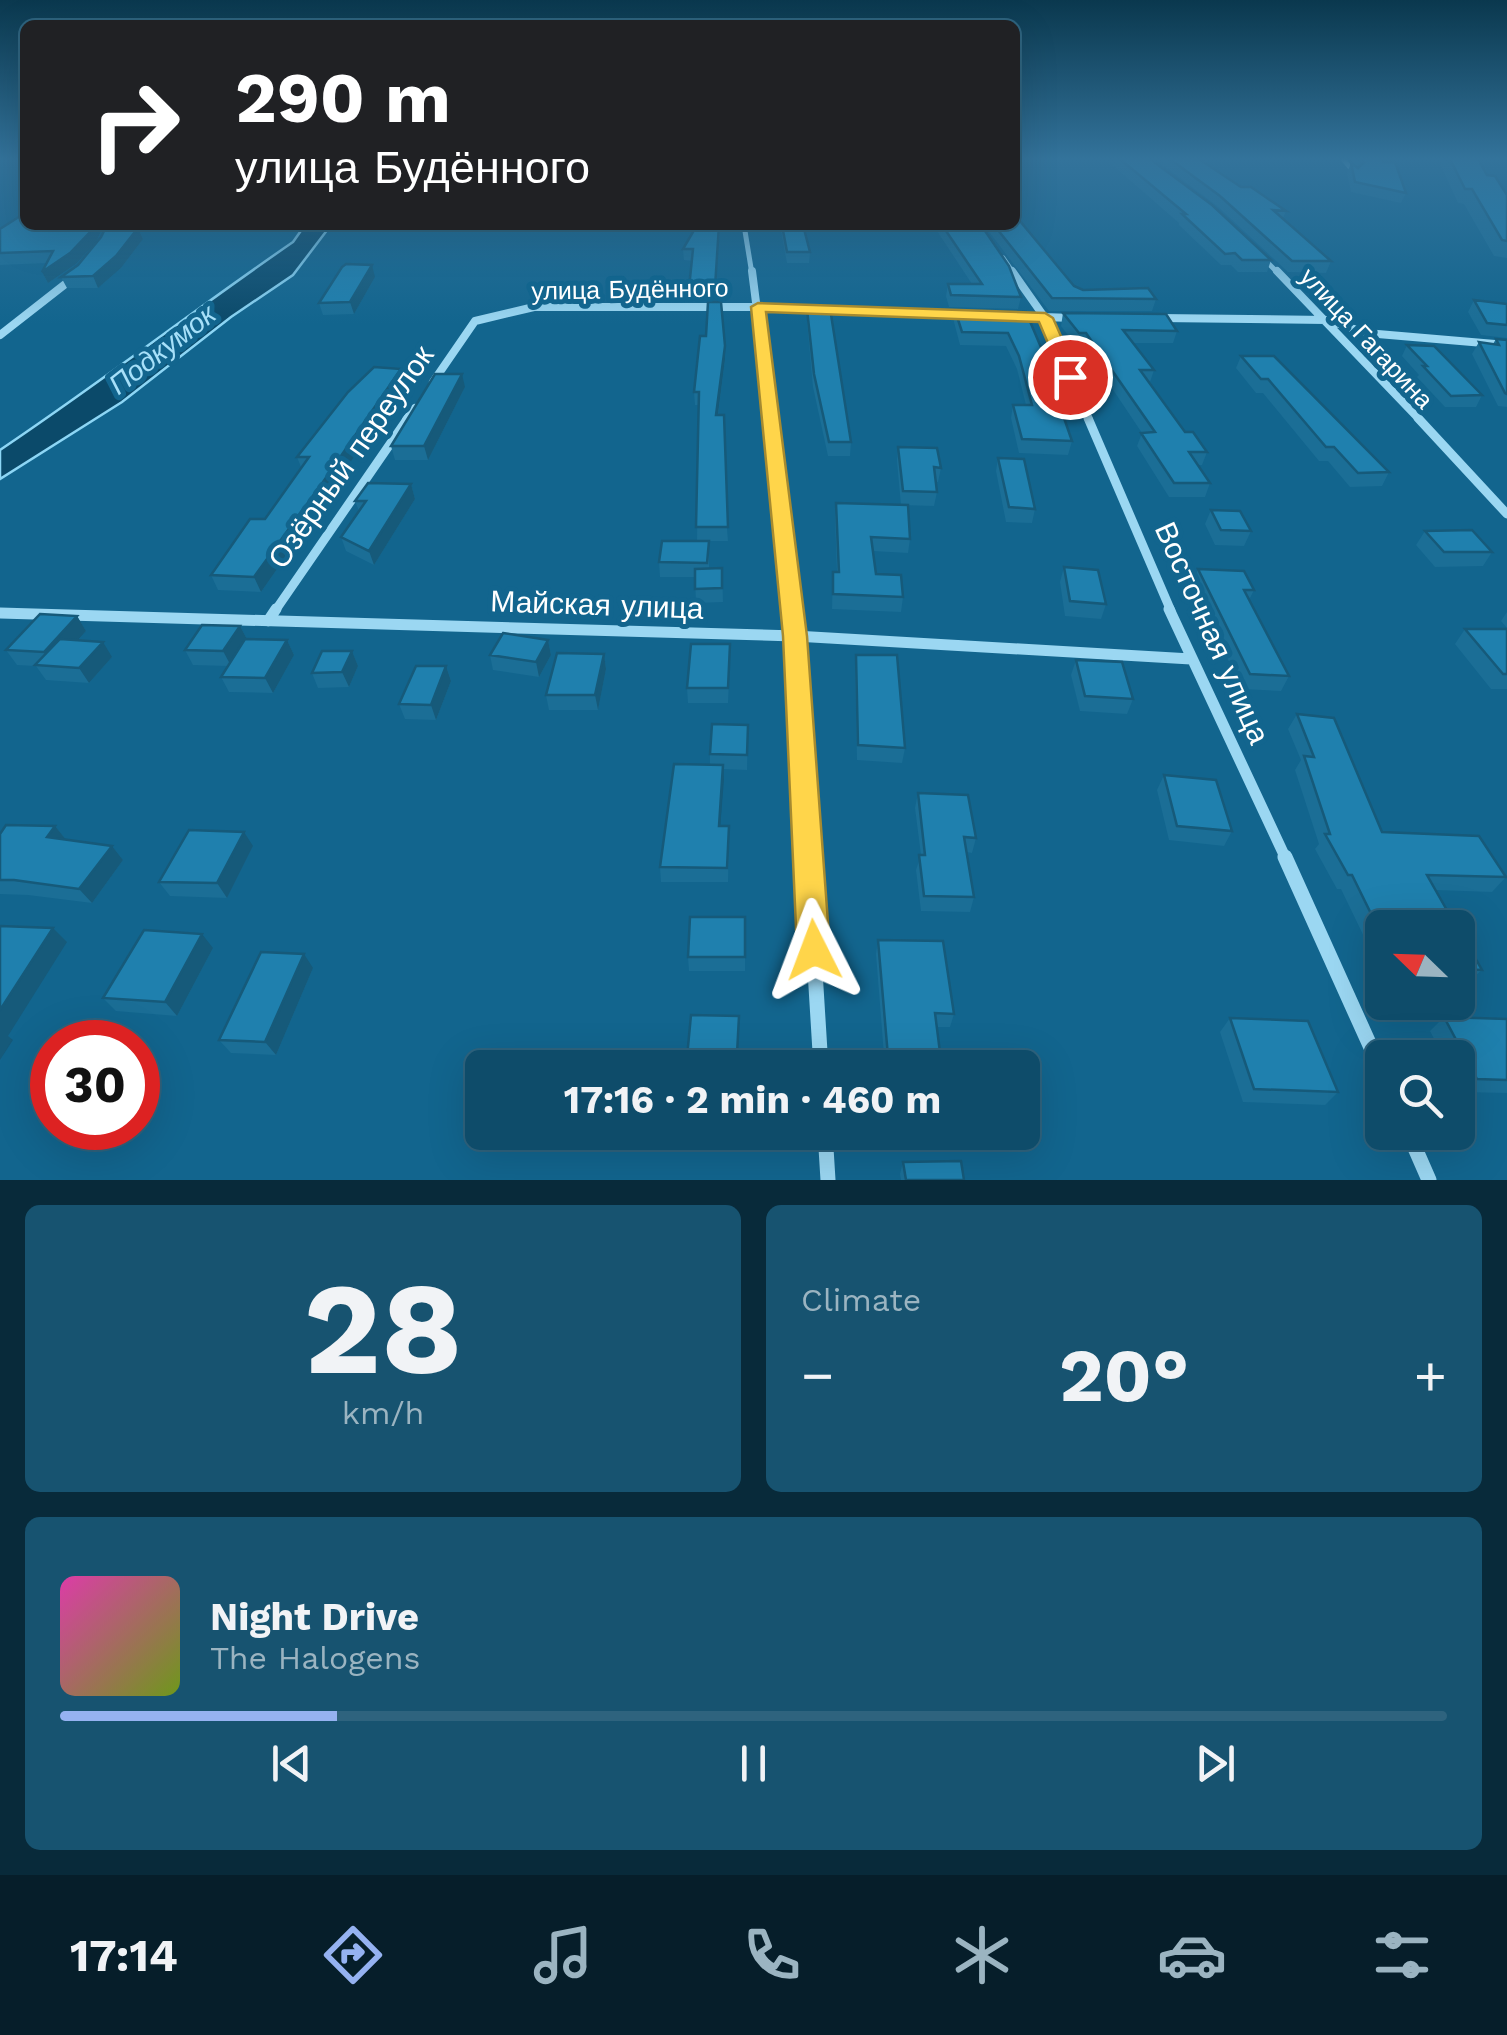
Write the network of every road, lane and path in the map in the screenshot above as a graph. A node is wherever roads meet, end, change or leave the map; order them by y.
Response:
1 (745, 230) edge
2 (990, 241) edge
3 (1256, 252) edge
4 (80, 273) edge
5 (758, 307) junction
6 (969, 315) edge
7 (1007, 316) edge
8 (1045, 318) junction
9 (1083, 318) edge
10 (1139, 318) edge
11 (1327, 320) junction
12 (475, 321) joint
13 (0, 335) edge
14 (1507, 346) edge
15 (431, 384) edge
16 (420, 400) edge
17 (1507, 514) edge
18 (0, 613) edge
19 (268, 622) junction
20 (795, 636) junction
21 (1192, 658) junction
22 (1368, 1040) edge
23 (820, 1050) edge
24 (826, 1150) edge
25 (1416, 1150) edge
26 (828, 1180) edge
27 (1429, 1180) edge

1 - 5 street
2 - 8 street, Восточная улица
3 - 11 street, улица Гагарина
4 - 13 street
5 - 6 street, улица Будённого
5 - 12 street, улица Будённого
5 - 20 street
7 - 8 street
8 - 9 street
8 - 21 street, Восточная улица
10 - 11 street
11 - 14 street
11 - 17 street, улица Гагарина
12 - 15 street, Озёрный переулок
16 - 19 street, Озёрный переулок
18 - 19 street, Майская улица
19 - 20 street, Майская улица
20 - 21 street, Майская улица
20 - 23 street
21 - 22 street, Восточная улица
24 - 26 street
25 - 27 street

